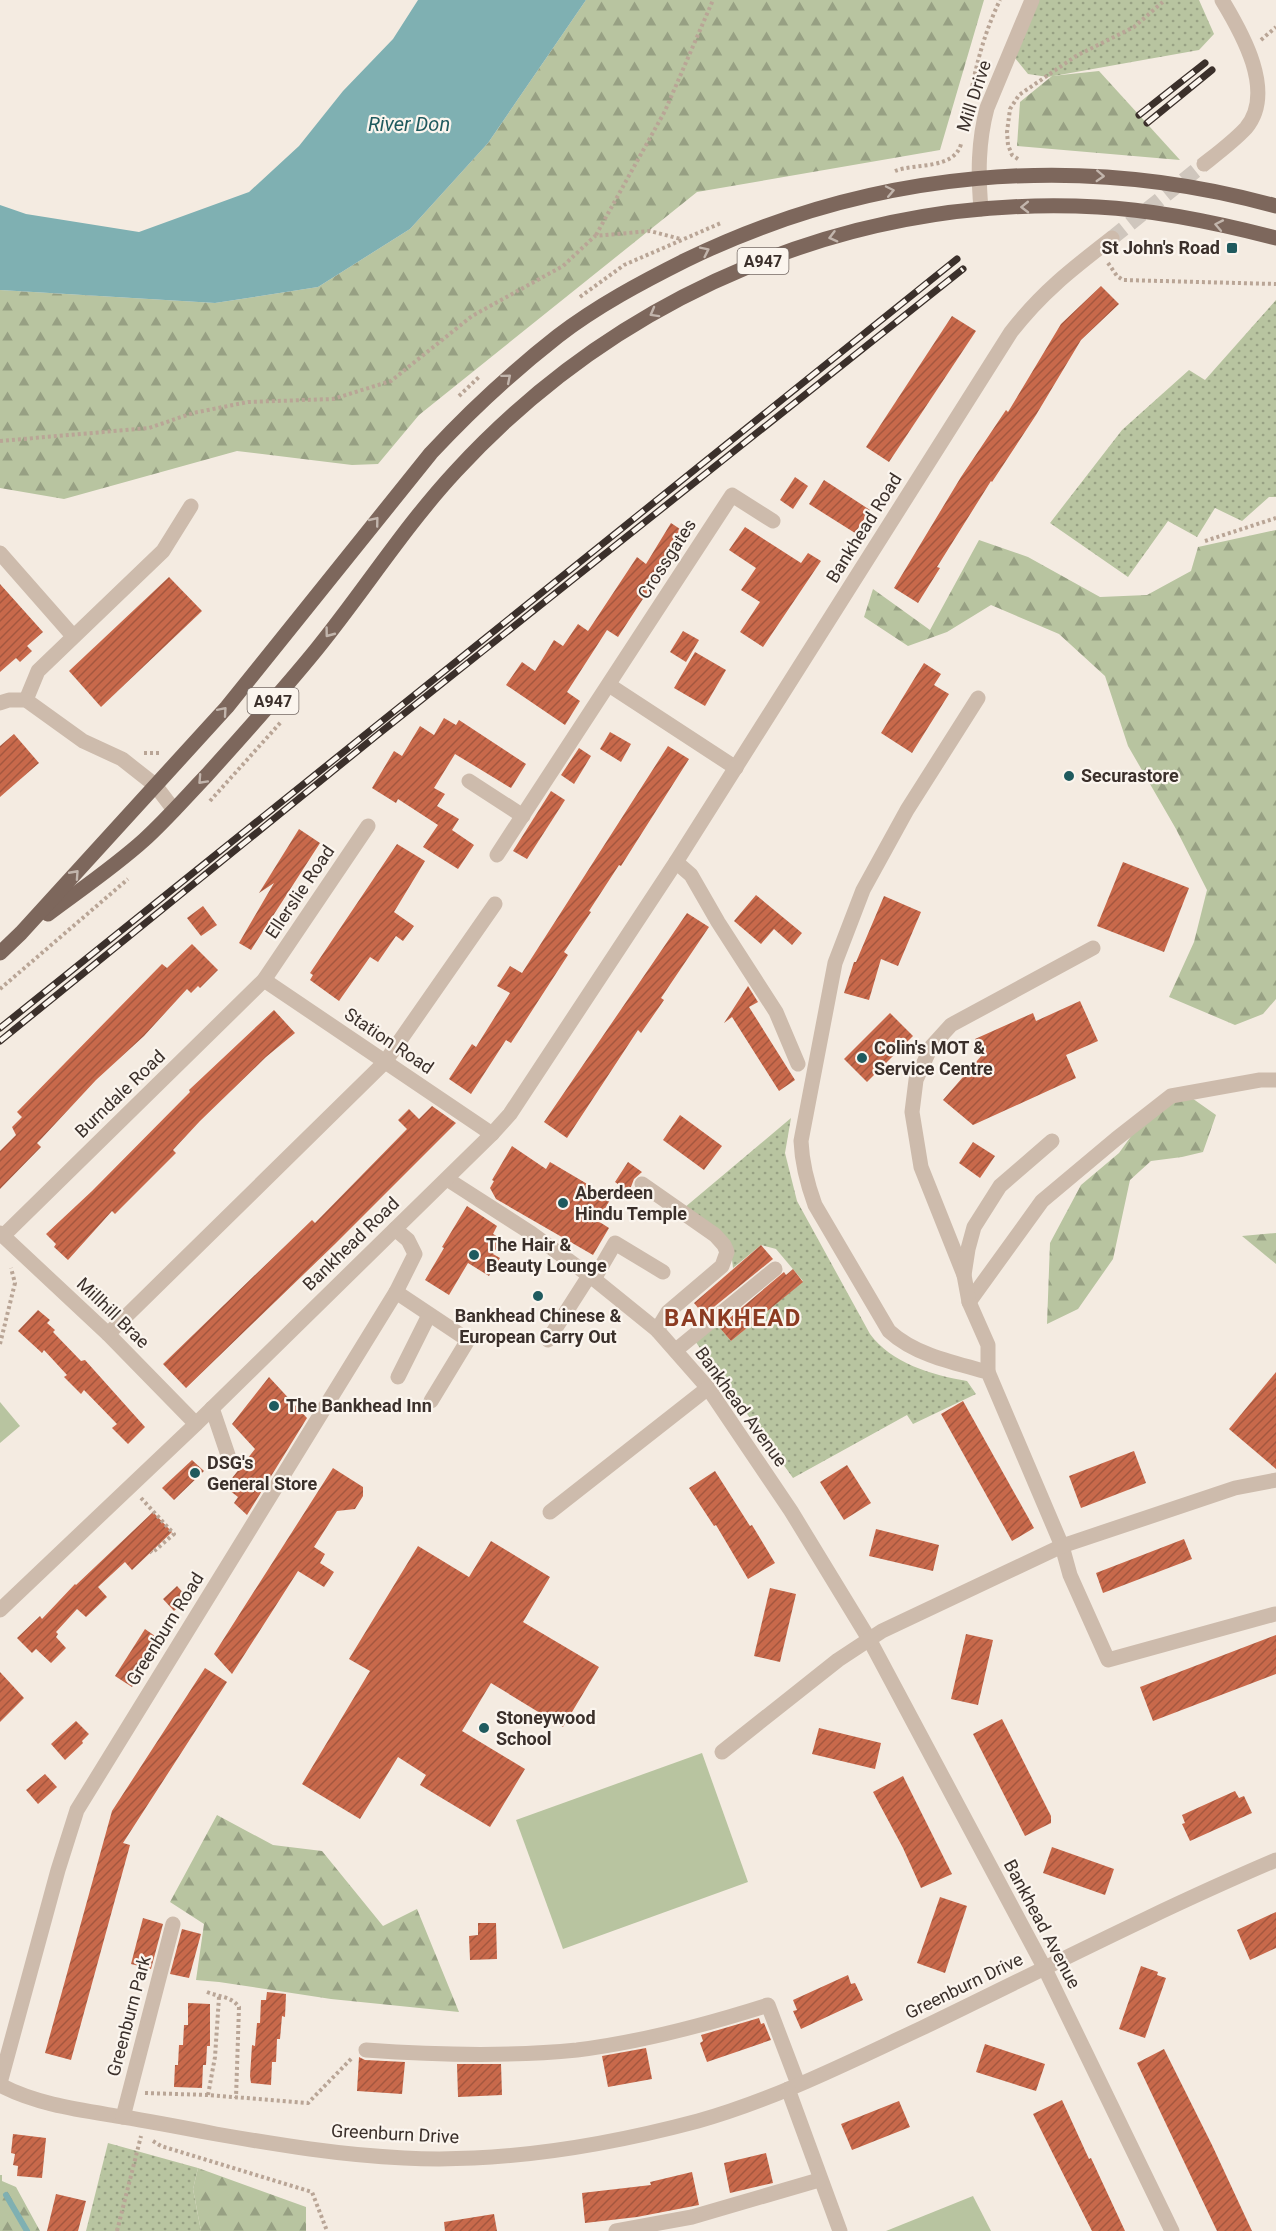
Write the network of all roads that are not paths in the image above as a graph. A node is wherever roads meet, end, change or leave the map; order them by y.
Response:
1 (1032, 0) edge
2 (1222, 0) edge
3 (1204, 164) tunnel mouth
4 (978, 177) junction
5 (1276, 206) edge
6 (981, 209) junction
7 (1112, 238) tunnel mouth
8 (1276, 238) edge
9 (191, 506) dead end
10 (773, 521) dead end
11 (0, 553) edge
12 (73, 636) junction
13 (609, 685) junction
14 (978, 698) dead end
15 (26, 700) junction
16 (0, 703) edge
17 (736, 768) junction
18 (469, 781) dead end
19 (155, 785) junction
20 (174, 810) junction
21 (523, 816) junction
22 (368, 826) dead end
23 (497, 855) dead end
24 (676, 861) junction
25 (495, 904) dead end
26 (21, 933) junction
27 (1093, 948) dead end
28 (0, 953) edge
29 (264, 980) junction
30 (385, 1062) junction
31 (798, 1064) dead end
32 (1276, 1080) edge
33 (492, 1134) junction
34 (1052, 1141) dead end
35 (447, 1179) junction
36 (642, 1184) dead end
37 (395, 1229) junction
38 (1, 1234) edge
39 (775, 1269) dead end
40 (663, 1272) dead end
41 (964, 1275) junction
42 (592, 1278) junction
43 (396, 1292) junction
44 (969, 1302) junction
45 (429, 1315) junction
46 (657, 1329) junction
47 (108, 1334) junction
48 (548, 1340) dead end
49 (676, 1350) junction
50 (988, 1372) junction
51 (398, 1377) dead end
52 (708, 1388) junction
53 (431, 1401) dead end
54 (212, 1408) junction
55 (196, 1424) junction
56 (229, 1458) dead end
57 (1276, 1480) edge
58 (550, 1512) dead end
59 (1062, 1546) junction
60 (0, 1610) edge
61 (1275, 1614) edge
62 (869, 1639) junction
63 (722, 1752) dead end
64 (1276, 1860) edge
65 (173, 1924) dead end
66 (1045, 1969) junction
67 (366, 2050) road end
68 (0, 2084) edge
69 (793, 2087) junction
70 (123, 2117) junction
71 (819, 2180) junction
72 (616, 2231) edge
73 (840, 2231) edge
74 (1172, 2231) edge

1 - 4 street, Mill Drive
2 - 3 street
4 -> 5 main road, A947
4 - 6 street, Mill Drive
19 -> 4 main road, A947
8 -> 6 main road, A947
6 -> 20 main road, A947
7 - 17 street, Bankhead Road
9 - 12 street
10 - 13 street, Crossgates
11 - 12 street
12 - 15 street
13 - 17 street
13 - 21 street, Crossgates
14 - 50 street
15 - 16 street
15 - 19 street
17 - 24 street, Bankhead Road
18 - 21 street
19 - 20 street
26 -> 19 main road, A947
20 - 26 main road, A947
21 - 23 street, Crossgates
22 - 29 street, Ellerslie Road
24 - 31 street
24 - 33 street, Bankhead Road
25 - 30 street
26 - 28 main road, A947
27 - 41 street
29 - 30 street, Station Road
29 - 38 street, Burndale Road
30 - 33 street, Station Road
30 - 47 street
32 - 44 street
33 - 35 street, Bankhead Road
34 - 41 street
35 - 37 street, Bankhead Road
35 - 42 street, Bankhead Avenue
36 - 46 street
37 - 43 street, Greenburn Road
37 - 54 street, Bankhead Road
38 - 47 street, Millhill Brae
39 - 49 street
40 - 42 street
41 - 44 street
42 - 46 street, Bankhead Avenue
42 - 48 street
43 - 45 street
43 - 68 street, Greenburn Road
44 - 50 street
45 - 51 street
45 - 53 street
46 - 49 street, Bankhead Avenue
47 - 55 street, Millhill Brae
49 - 52 street, Bankhead Avenue
50 - 59 street
52 - 58 street
52 - 62 street, Bankhead Avenue
54 - 55 street, Bankhead Road
54 - 56 street
55 - 60 street, Bankhead Road
57 - 59 street
59 - 61 street
59 - 62 street
62 - 63 street
62 - 66 street, Bankhead Avenue
64 - 66 street, Greenburn Drive
65 - 70 street, Greenburn Park
66 - 69 street, Greenburn Drive
66 - 74 street, Bankhead Avenue
67 - 69 street
68 - 70 street, Greenburn Drive
69 - 70 street, Greenburn Drive
69 - 71 street
71 - 72 street
71 - 73 street

